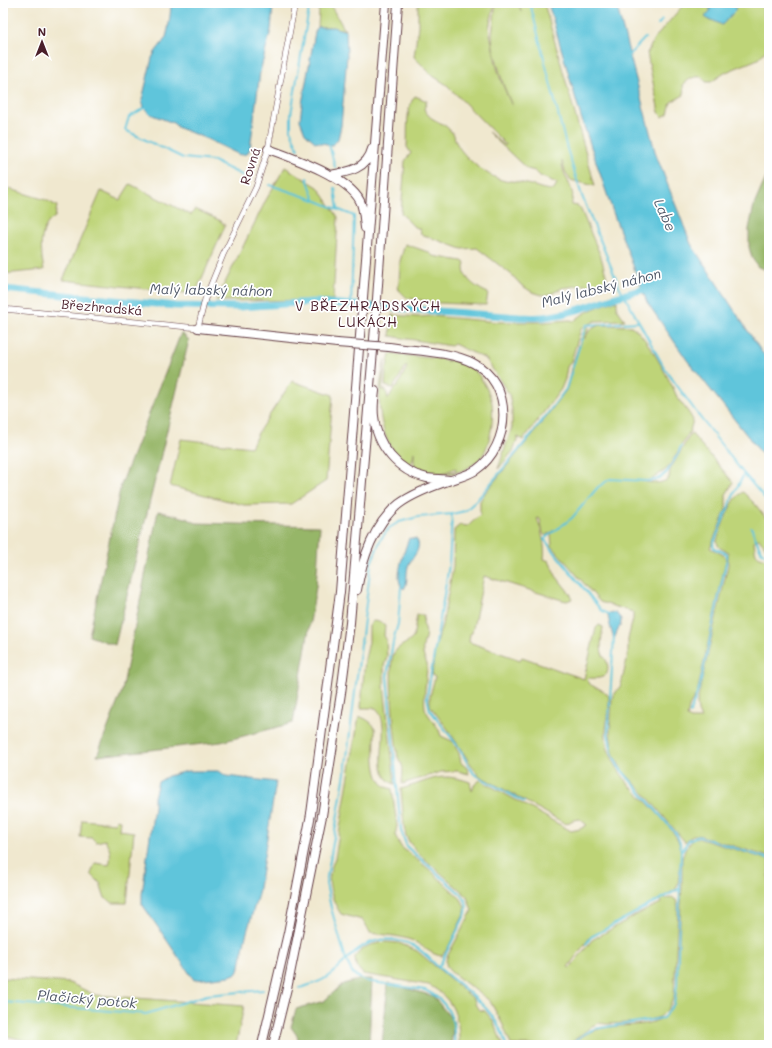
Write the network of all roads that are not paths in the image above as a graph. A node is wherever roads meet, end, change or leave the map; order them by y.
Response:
1 (295, 3) edge
2 (386, 3) edge
3 (398, 3) edge
4 (378, 104) junction
5 (268, 150) junction
6 (333, 174) junction
7 (366, 256) junction
8 (3, 309) edge
9 (375, 327) junction
10 (198, 328) junction
11 (452, 480) junction
12 (350, 623) junction
13 (262, 1045) edge
14 (273, 1045) edge

1 - 5 street, Rovná
2 - 4 main road
3 - 9 main road
4 - 6 main road
4 - 7 main road
5 - 6 main road
5 - 10 street, Rovná
6 - 7 main road
7 - 13 main road
8 - 10 street, Březhradská
9 - 11 main road
9 - 12 main road
10 - 11 main road, bridge
11 - 12 main road
12 - 14 main road

